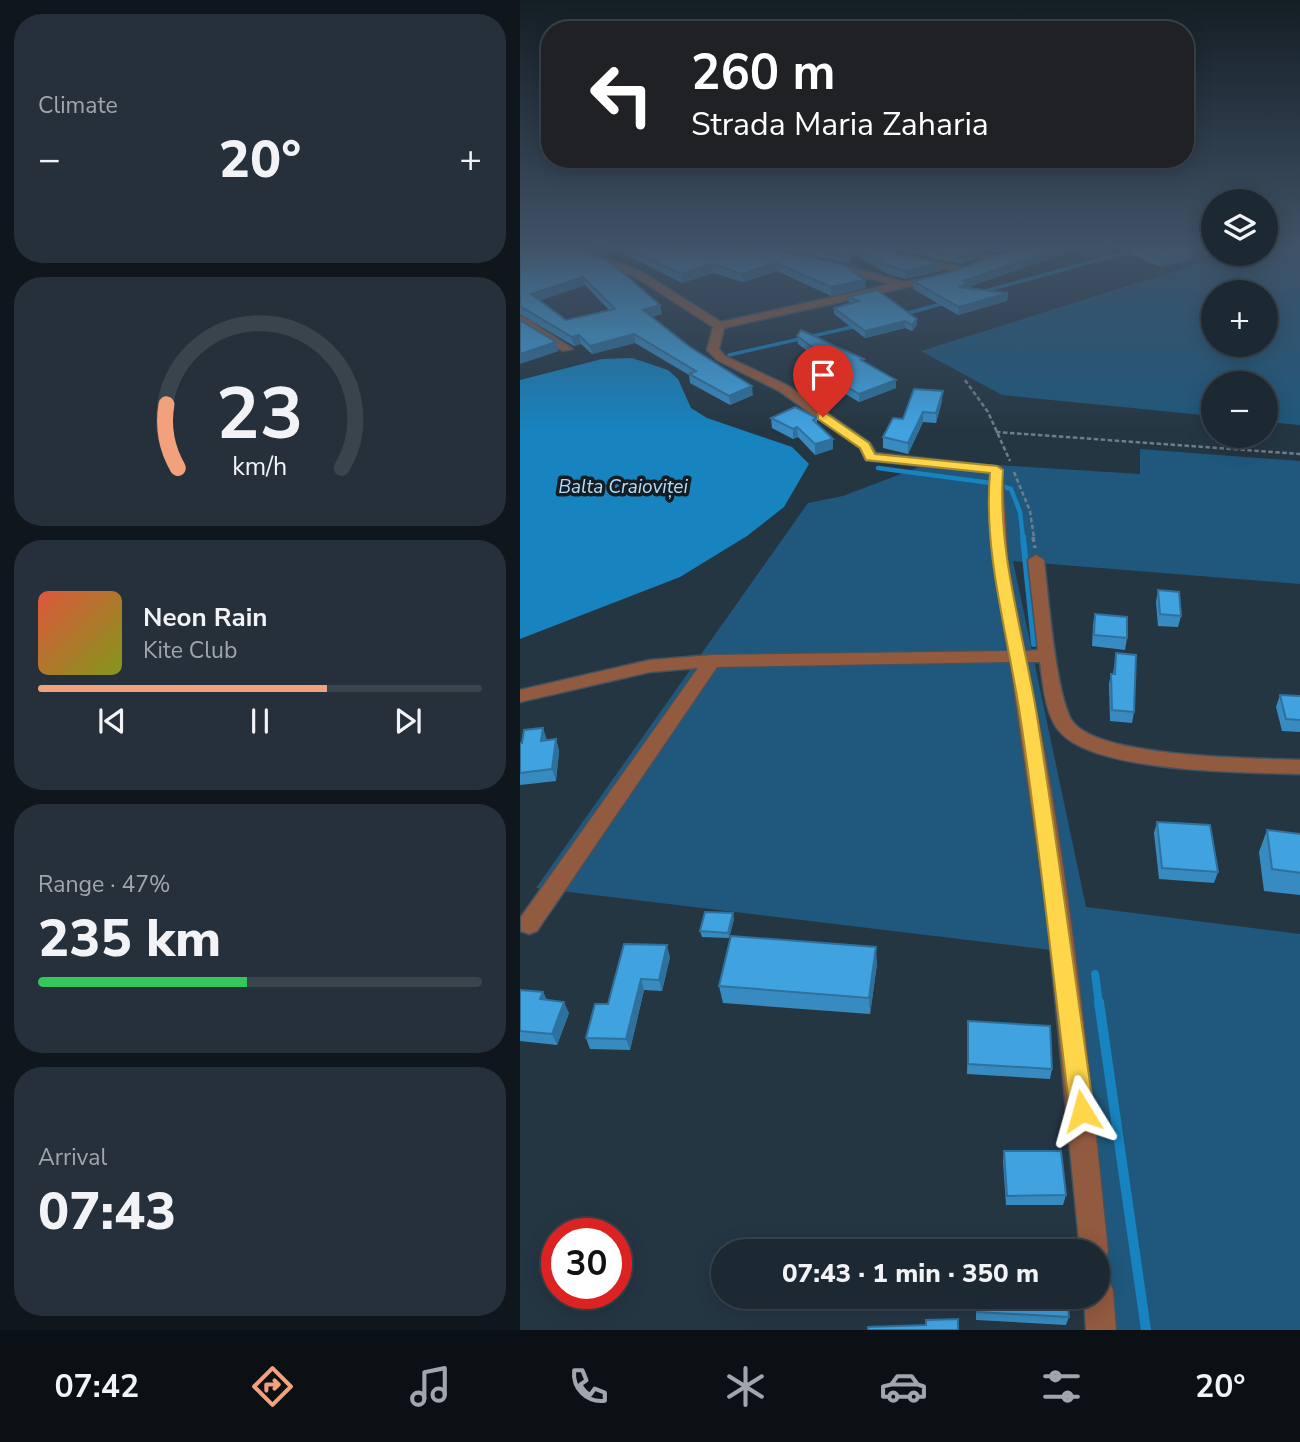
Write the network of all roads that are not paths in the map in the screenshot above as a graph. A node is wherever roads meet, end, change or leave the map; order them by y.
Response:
1 (690, 307) edge
2 (805, 307) edge
3 (520, 319) edge
4 (719, 326) junction
5 (567, 349) dead end
6 (1036, 560) dead end
7 (1016, 655) junction
8 (1048, 656) junction
9 (712, 661) junction
10 (520, 696) edge
11 (1028, 714) junction
12 (1060, 715) junction
13 (1300, 767) edge
14 (529, 924) dead end
15 (1093, 1239) edge
16 (1099, 1309) edge
17 (1101, 1330) edge

1 - 4 street
2 - 4 street
3 - 5 street
4 - 7 street
6 - 8 street
7 - 8 street
7 - 9 street
7 - 11 street
8 - 12 street
9 - 10 street
9 - 14 street
11 - 12 street
11 - 15 street
12 - 13 street
16 - 17 street

